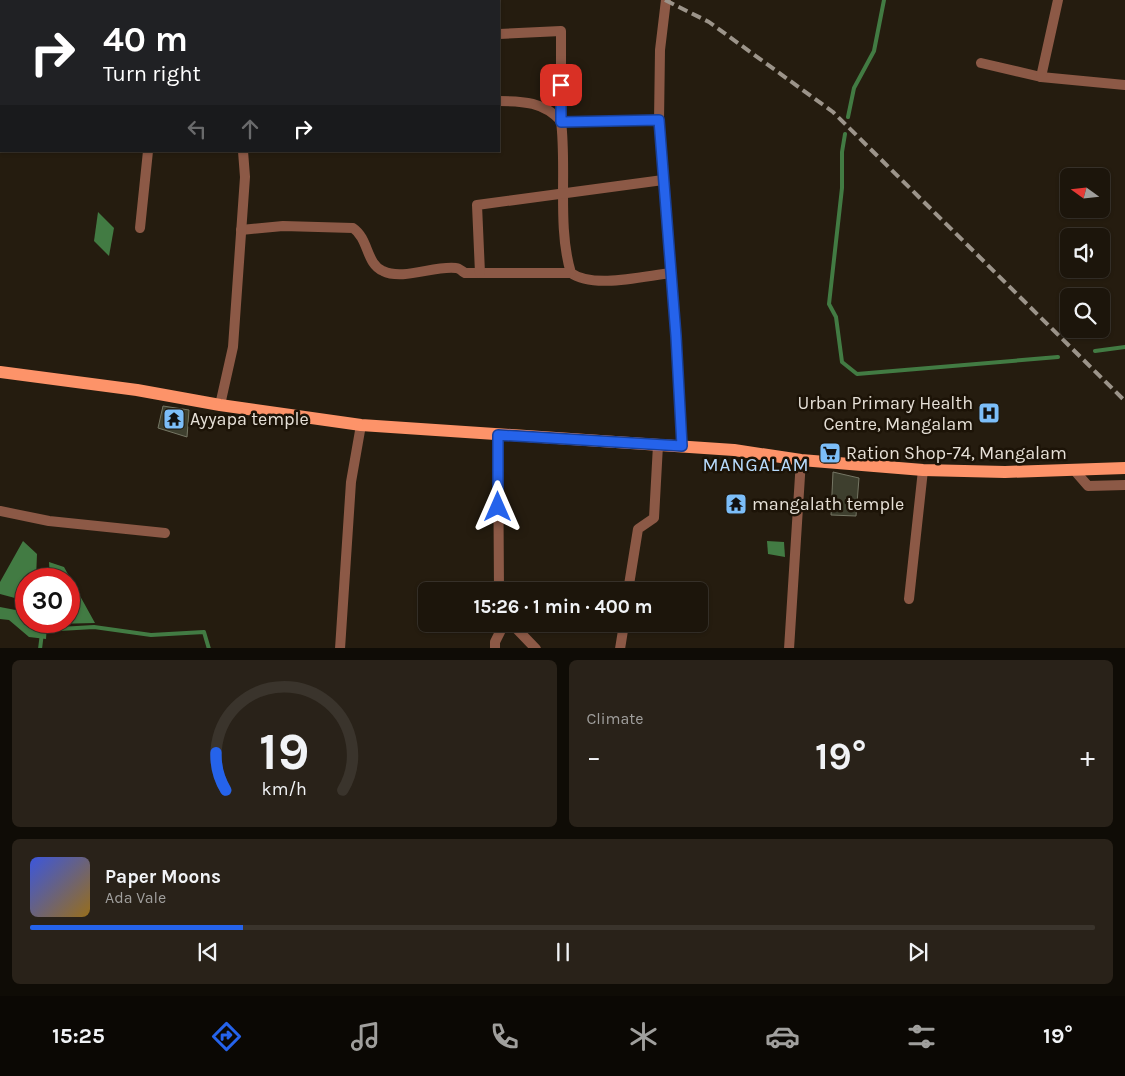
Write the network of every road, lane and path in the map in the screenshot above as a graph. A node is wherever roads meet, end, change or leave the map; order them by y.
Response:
1 (666, 0) edge
2 (1058, 0) edge
3 (500, 34) edge
4 (981, 63) dead end
5 (1041, 77) junction
6 (1125, 85) edge
7 (500, 101) edge
8 (659, 120) junction
9 (561, 122) junction
10 (148, 152) edge
11 (243, 152) edge
12 (663, 180) junction
13 (564, 194) junction
14 (140, 228) dead end
15 (241, 230) junction
16 (571, 272) junction
17 (480, 273) junction
18 (671, 274) junction
19 (0, 372) edge
20 (220, 406) junction
21 (362, 425) junction
22 (498, 435) junction
23 (658, 445) junction
24 (682, 446) junction
25 (801, 460) junction
26 (1125, 468) edge
27 (923, 470) junction
28 (1075, 471) junction
29 (1125, 485) edge
30 (0, 511) edge
31 (165, 533) dead end
32 (499, 582) edge
33 (629, 582) edge
34 (909, 599) dead end
35 (500, 632) edge
36 (520, 632) edge
37 (623, 632) edge
38 (340, 648) edge
39 (495, 648) edge
40 (536, 648) edge
41 (620, 648) edge
42 (789, 648) edge

1 - 8 street
2 - 5 street
3 - 9 street
4 - 5 street
5 - 6 street
7 - 9 street
8 - 9 street
8 - 12 street
9 - 13 street
10 - 14 street
11 - 15 street
12 - 13 street
12 - 18 street
13 - 16 street
13 - 17 street
15 - 17 street
15 - 20 street
16 - 17 street
16 - 18 street
18 - 24 street
19 - 20 main road
20 - 21 main road
21 - 22 main road
21 - 38 street
22 - 23 main road
22 - 32 street
23 - 24 main road
23 - 33 street
24 - 25 main road
25 - 27 main road
25 - 42 street
26 - 28 main road
27 - 28 main road
27 - 34 street
28 - 29 street
30 - 31 street
35 - 39 street
36 - 40 street
37 - 41 street

